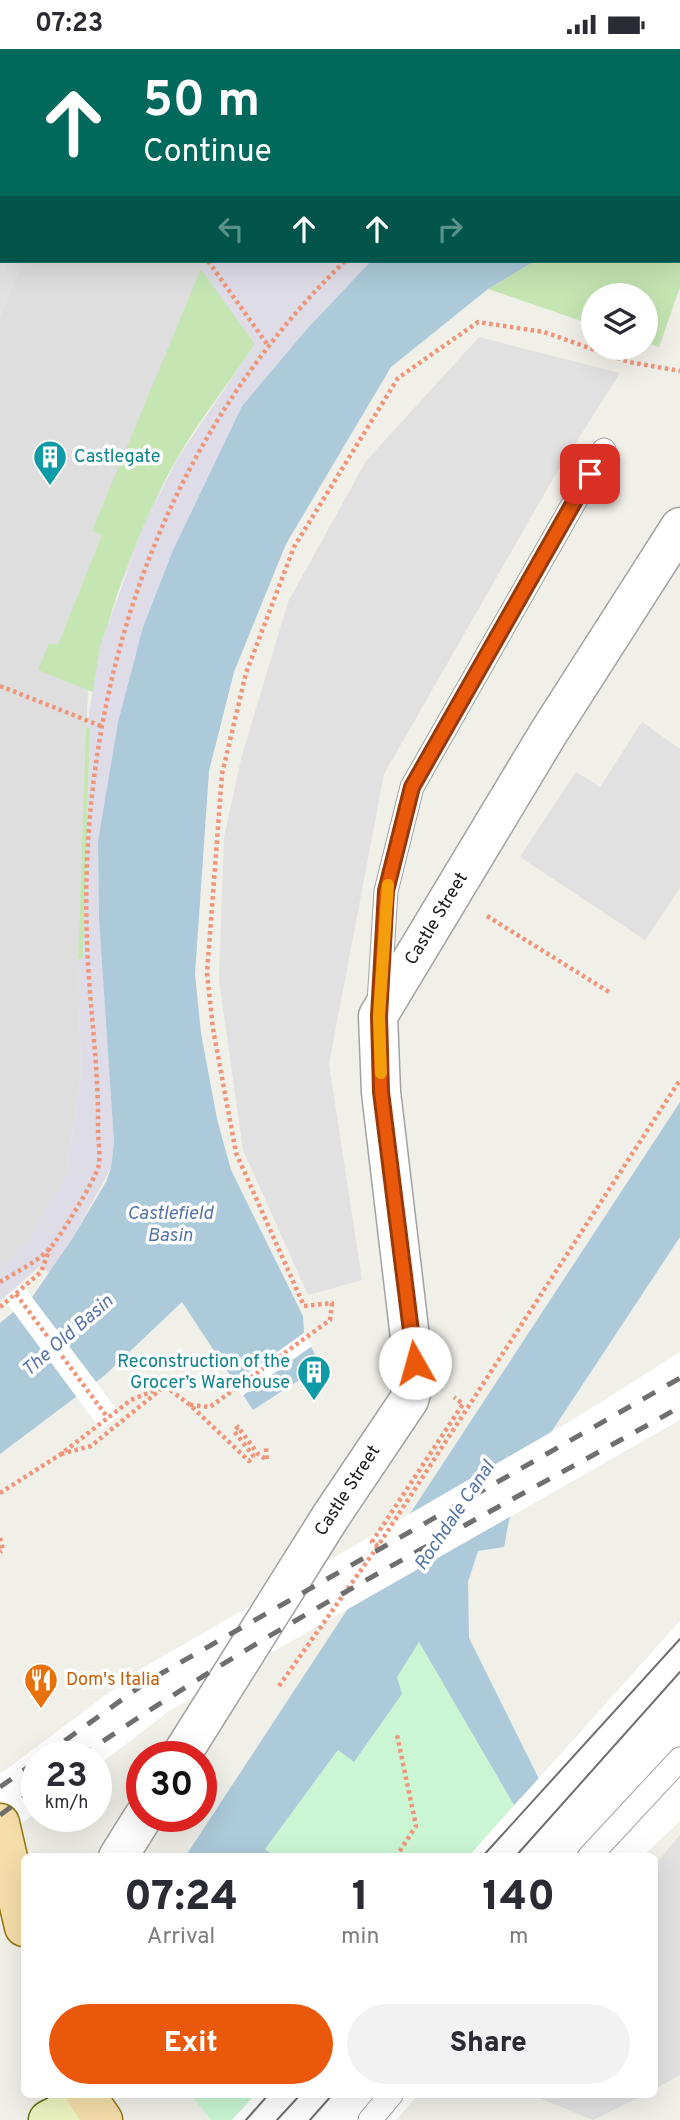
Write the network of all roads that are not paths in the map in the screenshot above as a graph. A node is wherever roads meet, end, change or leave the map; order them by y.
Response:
1 (604, 450) dead end
2 (680, 527) edge
3 (379, 1016) junction
4 (190, 1741) edge
5 (680, 1759) edge
6 (0, 1823) edge
7 (134, 1832) edge
8 (120, 1853) edge
9 (593, 1853) edge
10 (21, 1914) edge
11 (388, 2098) edge
12 (93, 2104) edge
13 (48, 2120) edge
14 (370, 2120) edge

1 - 3 lane
2 - 3 street, Castle Street
3 - 4 street, Castle Street
5 - 9 lane
6 - 10 main road
7 - 8 street
11 - 14 lane
12 - 13 main road

